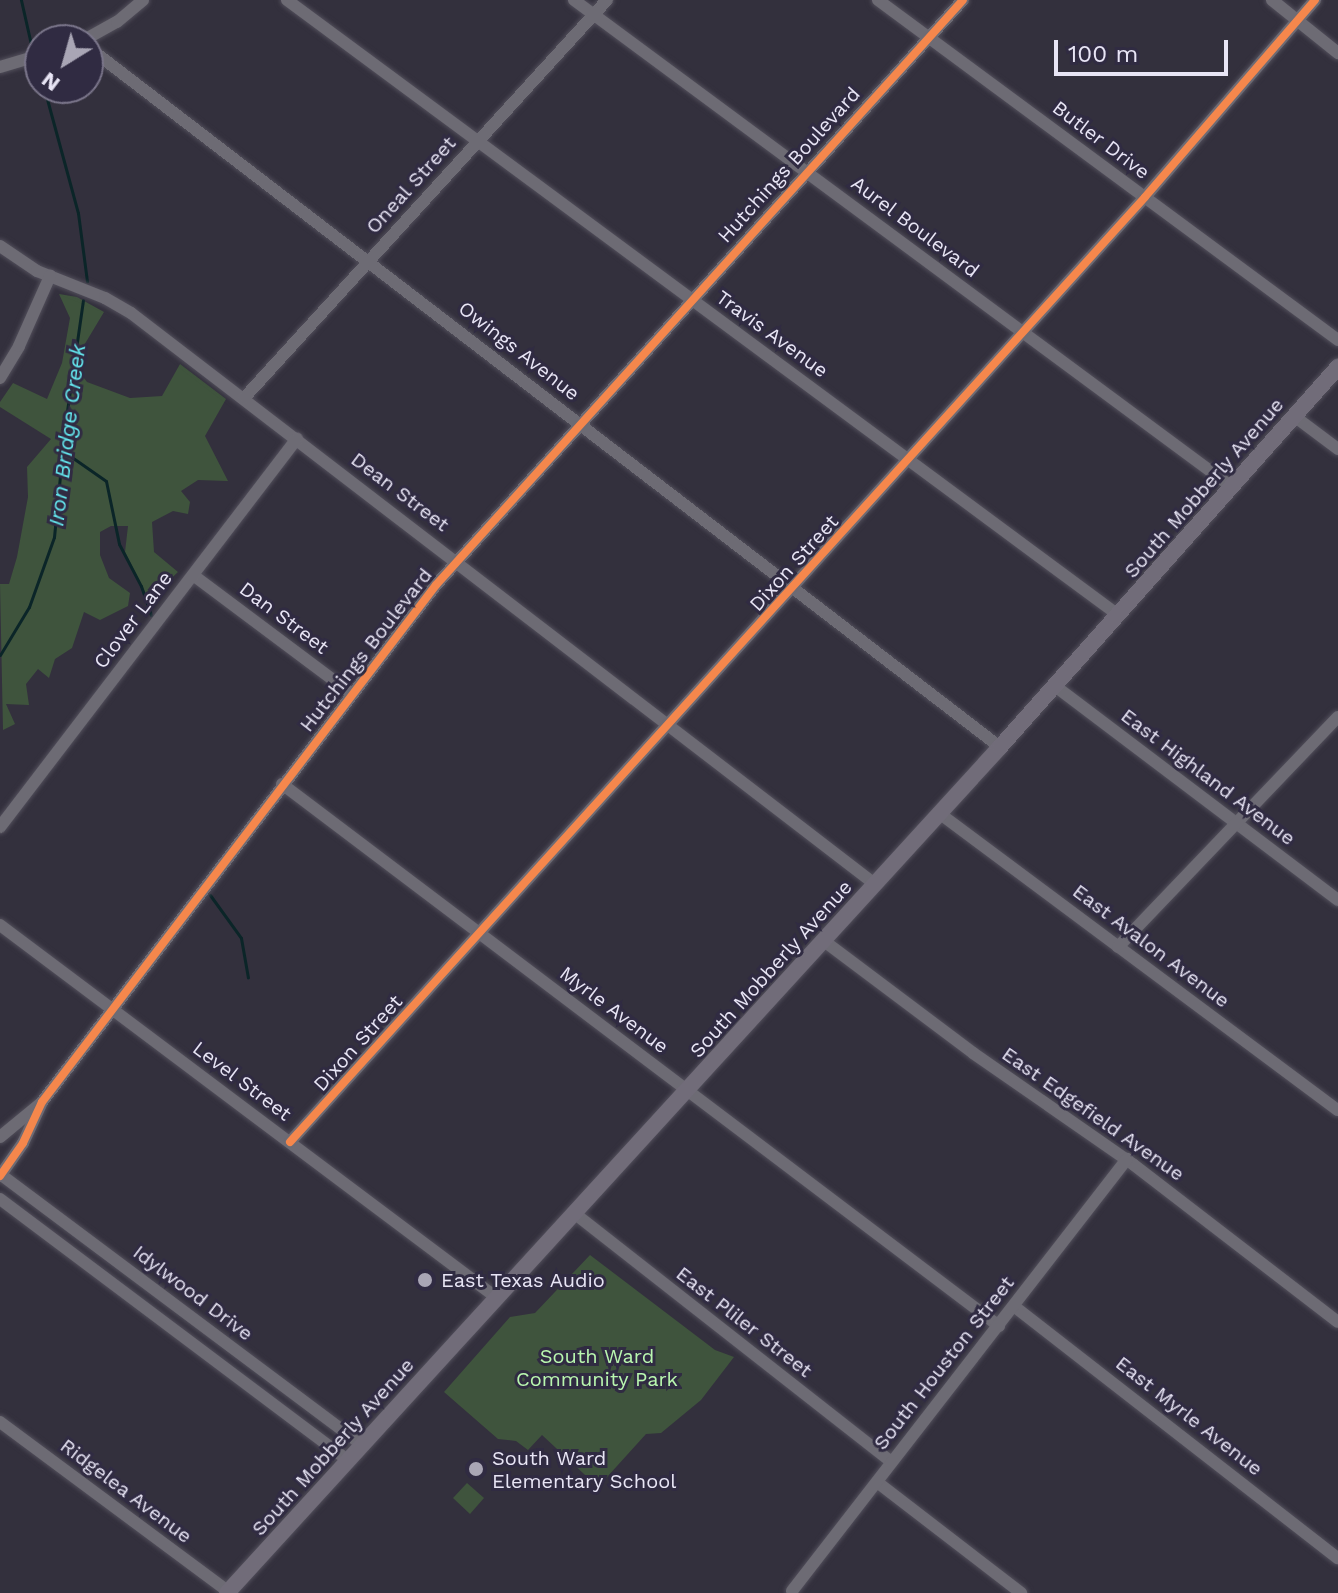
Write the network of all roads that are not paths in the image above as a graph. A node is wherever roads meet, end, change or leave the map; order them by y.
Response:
1 (143, 0) edge
2 (287, 0) edge
3 (574, 0) edge
4 (607, 0) edge
5 (878, 0) edge
6 (963, 0) edge
7 (1272, 0) edge
8 (1315, 0) edge
9 (594, 14) junction
10 (1298, 21) junction
11 (104, 29) edge
12 (929, 38) junction
13 (1338, 53) edge
14 (104, 59) edge
15 (24, 60) edge
16 (0, 67) edge
17 (477, 142) junction
18 (809, 173) junction
19 (1145, 197) junction
20 (0, 246) edge
21 (369, 260) junction
22 (50, 276) junction
23 (694, 302) junction
24 (1023, 332) junction
25 (1338, 340) edge
26 (1338, 367) edge
27 (0, 378) edge
28 (245, 397) junction
29 (1294, 416) junction
30 (582, 426) junction
31 (297, 438) junction
32 (1338, 449) edge
33 (908, 460) junction
34 (1232, 487) junction
35 (457, 561) junction
36 (193, 575) junction
37 (793, 588) junction
38 (1118, 615) junction
39 (1055, 686) junction
40 (352, 694) junction
41 (1338, 717) edge
42 (667, 726) junction
43 (1000, 747) junction
44 (282, 784) junction
45 (939, 813) junction
46 (1237, 824) junction
47 (0, 827) edge
48 (875, 884) junction
49 (1338, 900) edge
50 (0, 925) edge
51 (481, 934) junction
52 (824, 941) junction
53 (1118, 947) junction
54 (112, 1009) junction
55 (687, 1090) junction
56 (42, 1102) junction
57 (1338, 1110) edge
58 (0, 1137) edge
59 (290, 1142) junction
60 (1127, 1159) junction
61 (0, 1175) edge
62 (0, 1199) edge
63 (574, 1213) junction
64 (497, 1298) junction
65 (1015, 1307) junction
66 (1338, 1322) edge
67 (999, 1326) junction
68 (0, 1422) edge
69 (362, 1445) junction
70 (348, 1460) junction
71 (891, 1462) junction
72 (877, 1482) junction
73 (1338, 1558) edge
74 (1005, 1588) edge
75 (792, 1591) dead end
76 (228, 1592) edge
77 (1021, 1593) edge

1 - 11 street
2 - 17 street, Travis Avenue
3 - 9 street, Aurel Boulevard
4 - 9 street, Oneal Street
5 - 12 street, Butler Drive
6 - 12 street, Hutchings Boulevard
7 - 10 street
8 - 10 street, Dixon Street
9 - 17 street, Oneal Street
9 - 18 street, Aurel Boulevard
10 - 13 street
10 - 19 street, Dixon Street
12 - 18 street, Hutchings Boulevard
12 - 19 street, Butler Drive
14 - 21 street, Owings Avenue
15 - 16 street
17 - 21 street, Oneal Street
17 - 23 street, Travis Avenue
18 - 23 street, Hutchings Boulevard
18 - 24 street, Aurel Boulevard
19 - 24 street, Dixon Street
19 - 25 street, Butler Drive
20 - 22 street, Dean Street
21 - 28 street, Oneal Street
21 - 30 street, Owings Avenue
22 - 27 street
22 - 28 street, Dean Street
23 - 30 street, Hutchings Boulevard
23 - 33 street, Travis Avenue
24 - 33 street, Dixon Street
24 - 34 street, Aurel Boulevard
26 - 29 main road, South Mobberly Avenue
28 - 31 street, Dean Street
29 - 32 street
29 - 34 main road, South Mobberly Avenue
30 - 35 street, Hutchings Boulevard
30 - 37 street, Owings Avenue
31 - 35 street, Dean Street
31 - 36 street, Clover Lane
33 - 37 street, Dixon Street
33 - 38 street, Travis Avenue
34 - 38 main road, South Mobberly Avenue
35 - 40 street, Hutchings Boulevard
35 - 42 street, Dean Street
36 - 40 street, Dan Street
36 - 47 street, Clover Lane
37 - 42 street, Dixon Street
37 - 43 street, Owings Avenue
38 - 39 main road, South Mobberly Avenue
39 - 43 main road, South Mobberly Avenue
39 - 46 street, East Highland Avenue
40 - 44 street, Hutchings Boulevard
41 - 46 street
42 - 48 street, Dean Street
42 - 51 street, Dixon Street
43 - 45 main road, South Mobberly Avenue
44 - 51 street, Myrle Avenue
44 - 54 street, Hutchings Boulevard
45 - 48 main road, South Mobberly Avenue
45 - 53 street, East Avalon Avenue
46 - 49 street, East Highland Avenue
46 - 53 street
48 - 52 main road, South Mobberly Avenue
50 - 54 street, Level Street
51 - 55 street, Myrle Avenue
51 - 59 street, Dixon Street
52 - 55 main road, South Mobberly Avenue
52 - 60 street, East Edgefield Avenue
53 - 57 street, East Avalon Avenue
54 - 56 street, Hutchings Boulevard
54 - 59 street, Level Street
55 - 63 main road, South Mobberly Avenue
55 - 67 street, Myrle Avenue
56 - 58 street, Hutchings Boulevard
56 - 61 street, Hutchings Boulevard
59 - 64 street, Level Street
60 - 65 street, South Houston Street
60 - 66 street, East Edgefield Avenue
61 - 69 street, Idylwood Drive
62 - 70 street, Idylwood Drive
63 - 64 main road, South Mobberly Avenue
63 - 71 street, East Pliler Street
64 - 69 main road, South Mobberly Avenue
65 - 67 street, South Houston Street
65 - 73 street, East Myrle Avenue
67 - 71 street, South Houston Street
68 - 76 street, Ridgelea Avenue
69 - 70 main road, South Mobberly Avenue
70 - 76 main road, South Mobberly Avenue
71 - 72 street, South Houston Street
72 - 74 street
72 - 75 street, South Houston Street
74 - 77 street

